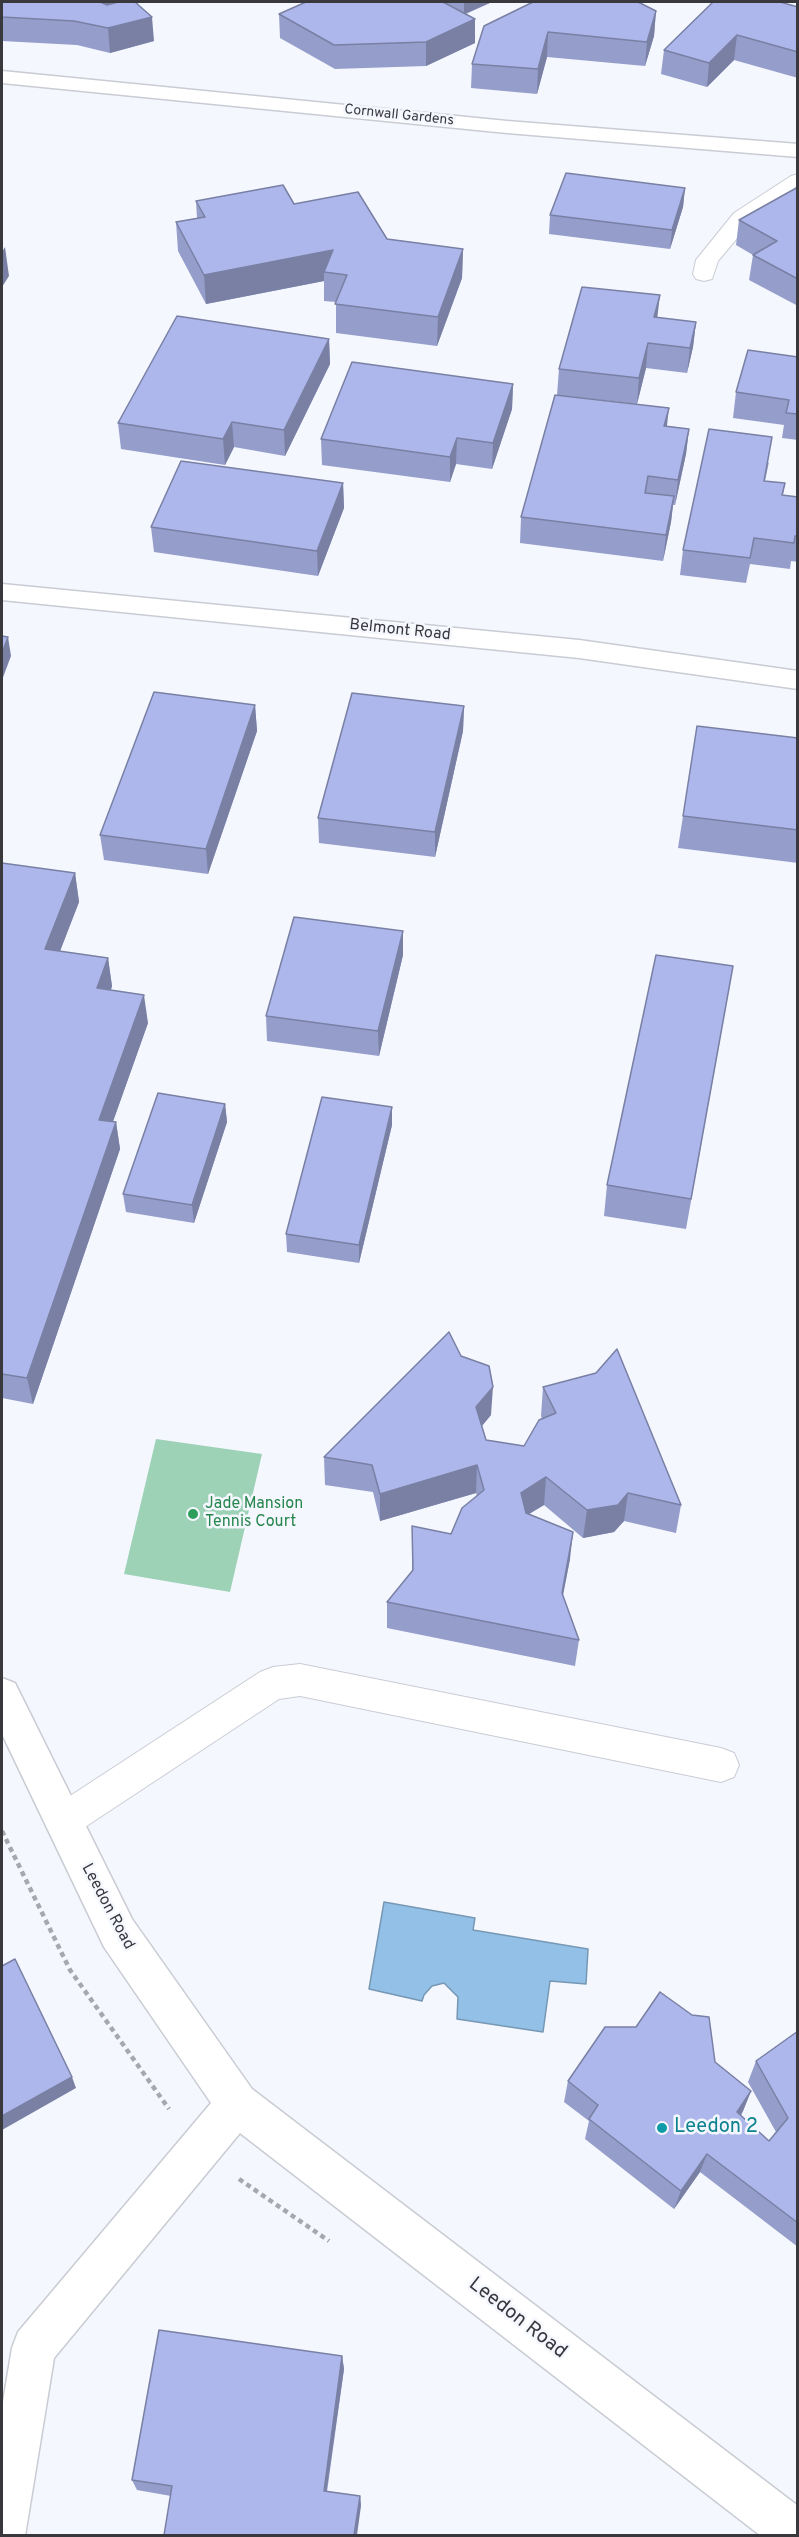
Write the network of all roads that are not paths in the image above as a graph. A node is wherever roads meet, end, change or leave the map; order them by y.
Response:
1 (2, 77) edge
2 (798, 151) edge
3 (798, 180) edge
4 (704, 274) dead end
5 (2, 592) edge
6 (798, 680) edge
7 (2, 1695) edge
8 (721, 1765) dead end
9 (63, 1821) junction
10 (237, 2104) junction
11 (2, 2535) edge
12 (798, 2535) edge

1 - 2 street, Cornwall Gardens
3 - 4 lane
5 - 6 street, Belmont Road
7 - 9 street, Leedon Road
8 - 9 lane
9 - 10 street, Leedon Road
10 - 11 street
10 - 12 street, Leedon Road

